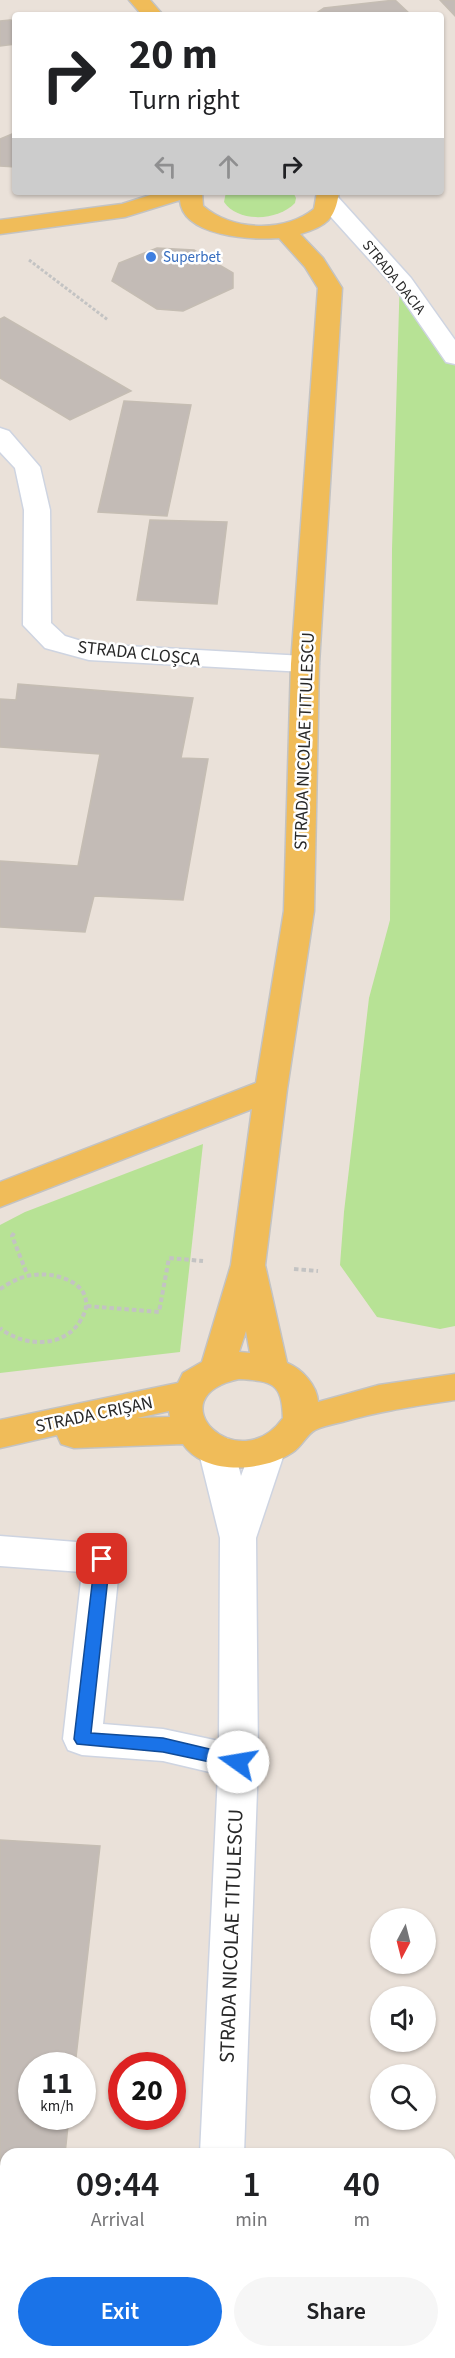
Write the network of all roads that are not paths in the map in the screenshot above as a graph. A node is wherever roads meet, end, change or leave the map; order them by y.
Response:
1 (139, 0) edge
2 (150, 12) edge
3 (174, 195) edge
4 (191, 195) edge
5 (328, 196) edge
6 (125, 210) junction
7 (209, 222) junction
8 (0, 227) edge
9 (285, 231) junction
10 (455, 357) edge
11 (0, 436) edge
12 (305, 664) junction
13 (272, 1089) junction
14 (0, 1195) edge
15 (249, 1265) junction
16 (217, 1369) junction
17 (282, 1376) junction
18 (455, 1387) edge
19 (188, 1394) junction
20 (393, 1396) junction
21 (301, 1420) junction
22 (0, 1435) edge
23 (204, 1440) junction
24 (267, 1451) junction
25 (238, 1538) junction
26 (0, 1551) edge
27 (238, 1762) junction
28 (222, 2148) edge
29 (0, 2358) edge
30 (8, 2358) edge

1 - 2 main road
3 - 6 main road
4 - 7 main road
5 - 9 main road
5 - 10 street, STRADA DACIA
6 - 7 main road
6 - 8 main road
7 - 9 main road
9 - 12 main road, STRADA NICOLAE TITULESCU
11 - 12 street, STRADA CLOȘCA
12 - 13 main road, STRADA NICOLAE TITULESCU
13 - 14 main road
13 - 15 main road, STRADA NICOLAE TITULESCU
15 - 16 main road, STRADA NICOLAE TITULESCU
15 - 17 main road, STRADA NICOLAE TITULESCU
16 - 17 main road
16 - 19 main road
17 - 20 main road
17 - 21 main road
18 - 20 main road
19 - 22 main road, STRADA CRIȘAN
19 - 23 main road
20 - 21 main road
21 - 24 main road
22 - 23 main road, STRADA CRIȘAN
23 - 24 main road
23 - 25 street, STRADA NICOLAE TITULESCU
24 - 25 street, STRADA NICOLAE TITULESCU
25 - 27 street, STRADA NICOLAE TITULESCU
26 - 27 street
27 - 28 street, STRADA NICOLAE TITULESCU
29 - 30 street

